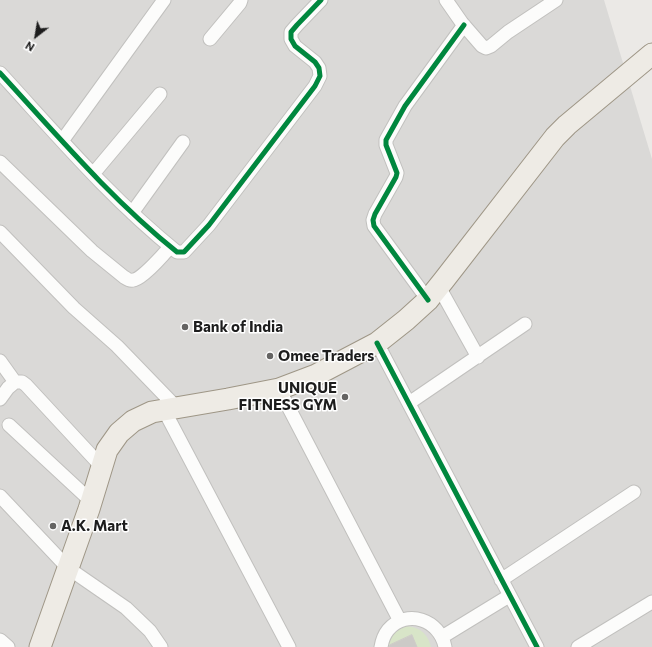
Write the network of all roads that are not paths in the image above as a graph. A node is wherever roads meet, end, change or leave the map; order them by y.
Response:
1 (164, 0) edge
2 (241, 0) edge
3 (321, 0) edge
4 (446, 0) edge
5 (556, 0) edge
6 (464, 25) junction
7 (210, 39) dead end
8 (652, 54) edge
9 (0, 73) edge
10 (160, 94) dead end
11 (62, 141) junction
12 (183, 142) dead end
13 (0, 162) edge
14 (93, 174) junction
15 (132, 213) junction
16 (0, 232) edge
17 (170, 247) junction
18 (433, 293) junction
19 (525, 324) dead end
20 (377, 343) junction
21 (478, 357) junction
22 (0, 361) edge
23 (15, 382) junction
24 (279, 389) junction
25 (0, 399) edge
26 (409, 403) junction
27 (171, 409) junction
28 (9, 425) dead end
29 (102, 467) junction
30 (634, 492) dead end
31 (0, 496) edge
32 (92, 502) junction
33 (68, 568) junction
34 (501, 580) junction
35 (509, 596) junction
36 (652, 602) edge
37 (400, 621) junction
38 (0, 640) edge
39 (443, 642) edge
40 (8, 647) edge
41 (40, 647) edge
42 (161, 647) edge
43 (289, 647) edge
44 (381, 647) edge
45 (537, 647) edge
46 (578, 647) edge

1 - 11 street
2 - 7 street
3 - 17 street
4 - 6 street
5 - 6 street
6 - 18 street
8 - 18 main road
9 - 11 street
10 - 14 street
11 - 14 street
12 - 15 street
13 - 17 street
14 - 15 street
15 - 17 street
16 - 27 street
18 - 20 main road
18 - 21 street
19 - 21 street
20 - 24 main road
20 - 26 street
21 - 26 street
22 - 23 street
23 - 25 street
23 - 29 street
24 - 27 main road
24 - 37 street
26 - 34 street
27 - 29 main road
27 - 43 street
28 - 32 street
29 - 32 main road
30 - 34 street
31 - 33 street
32 - 33 main road
33 - 41 main road
33 - 42 street
34 - 35 street
35 - 39 street
35 - 45 street
36 - 46 street
37 - 39 street
37 - 44 street
38 - 40 street

